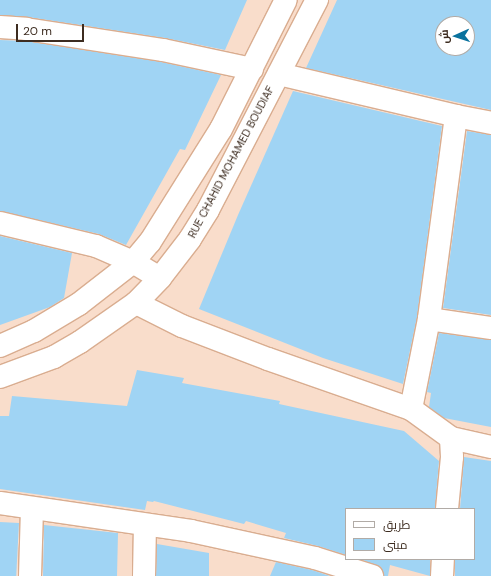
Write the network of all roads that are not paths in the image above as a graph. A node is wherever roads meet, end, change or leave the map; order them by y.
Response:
1 (286, 0) edge
2 (317, 0) edge
3 (0, 27) edge
4 (252, 69) junction
5 (278, 74) junction
6 (456, 116) junction
7 (491, 123) edge
8 (0, 223) edge
9 (133, 262) junction
10 (160, 278) junction
11 (136, 303) junction
12 (429, 319) junction
13 (491, 328) edge
14 (0, 346) edge
15 (0, 377) edge
16 (411, 409) junction
17 (451, 438) junction
18 (491, 447) edge
19 (0, 503) edge
20 (32, 508) junction
21 (447, 508) edge
22 (145, 525) junction
23 (443, 560) edge
24 (30, 576) edge
25 (144, 576) edge
26 (372, 576) edge
27 (442, 576) edge

1 - 4 street
2 - 5 street, RUE CHAHID MOHAMED BOUDIAF
3 - 4 street
4 - 9 street
5 - 6 street
5 - 10 street, RUE CHAHID MOHAMED BOUDIAF
6 - 7 street
6 - 12 street
8 - 9 street
9 - 10 street
9 - 14 street
10 - 11 street, RUE CHAHID MOHAMED BOUDIAF
11 - 15 street, RUE CHAHID MOHAMED BOUDIAF
11 - 16 street
12 - 13 street
12 - 16 street
16 - 17 street
17 - 18 street
17 - 21 street
19 - 20 street
20 - 22 street
20 - 24 street
22 - 25 street
22 - 26 street
23 - 27 street

